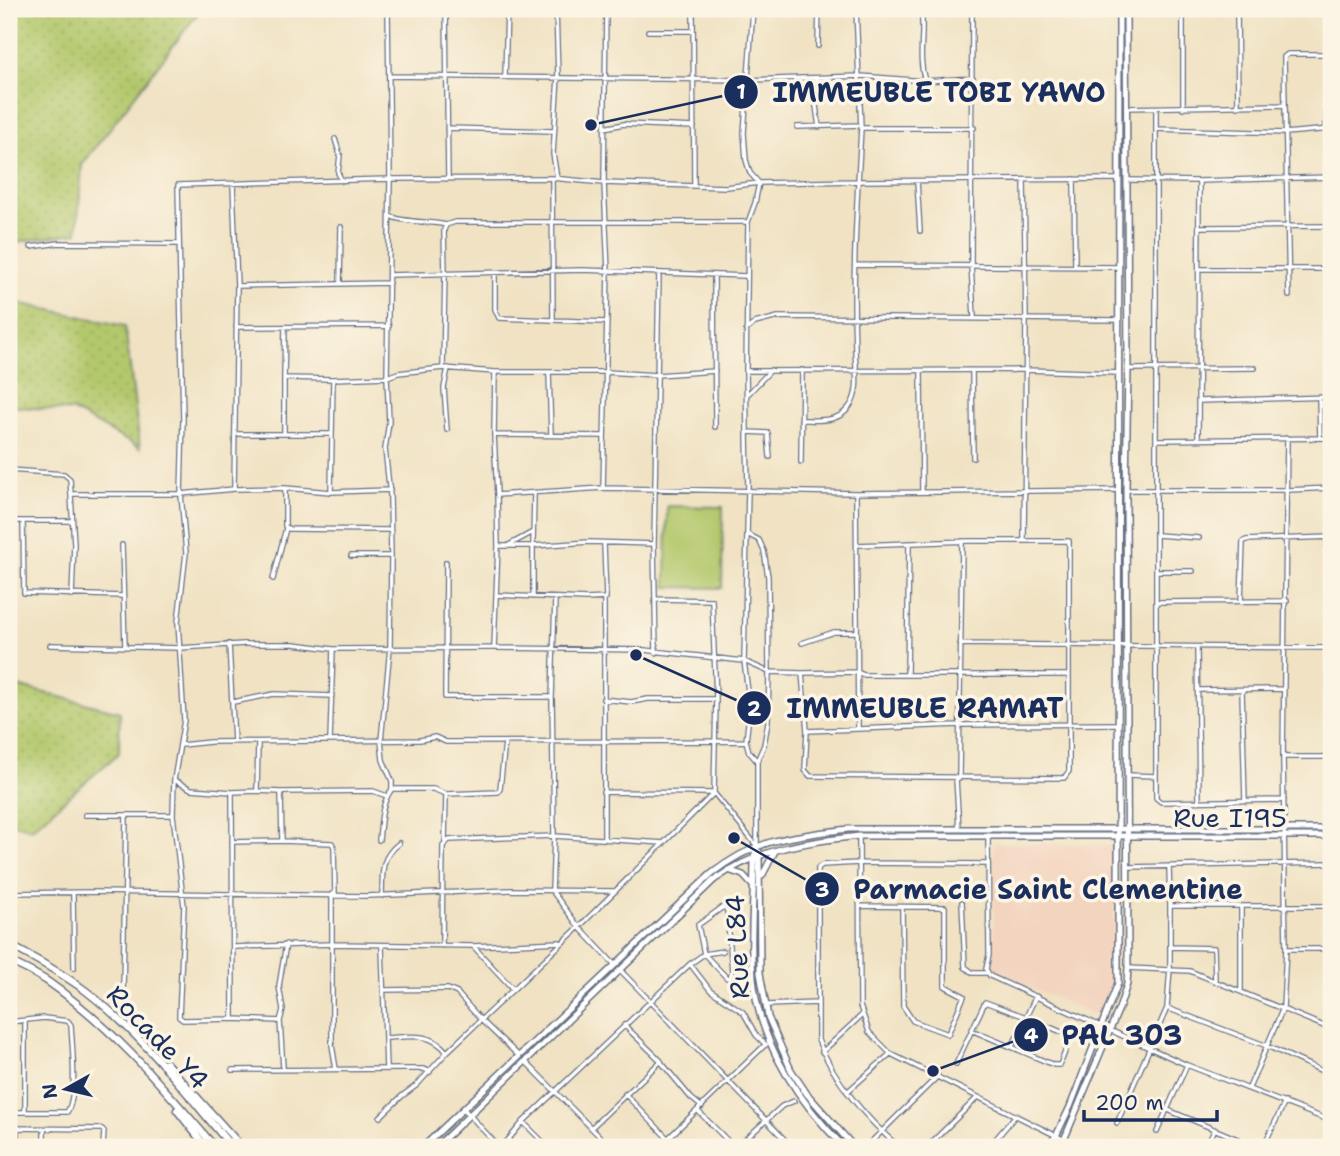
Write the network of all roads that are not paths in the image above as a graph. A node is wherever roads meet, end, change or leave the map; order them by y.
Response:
1 (388, 9) edge
2 (446, 9) edge
3 (507, 9) edge
4 (556, 9) edge
5 (606, 9) edge
6 (693, 9) edge
7 (753, 9) edge
8 (819, 9) edge
9 (856, 9) edge
10 (921, 9) edge
11 (972, 9) edge
12 (1119, 9) edge
13 (1126, 9) edge
14 (1183, 9) edge
15 (1237, 9) edge
16 (648, 32) dead end
17 (692, 32) junction
18 (818, 46) dead end
19 (1331, 54) edge
20 (389, 76) junction
21 (446, 76) junction
22 (505, 76) junction
23 (860, 76) junction
24 (558, 77) junction
25 (605, 77) junction
26 (816, 78) junction
27 (973, 78) junction
28 (694, 79) junction
29 (749, 80) junction
30 (925, 81) junction
31 (1331, 88) edge
32 (1284, 105) junction
33 (1126, 107) junction
34 (1238, 107) junction
35 (1156, 108) junction
36 (1183, 108) junction
37 (694, 127) junction
38 (797, 127) dead end
39 (819, 127) junction
40 (861, 127) junction
41 (447, 128) junction
42 (604, 128) junction
43 (974, 128) junction
44 (1156, 130) junction
45 (1329, 130) edge
46 (553, 131) junction
47 (1285, 133) junction
48 (335, 139) dead end
49 (1285, 177) junction
50 (1331, 177) edge
51 (555, 178) junction
52 (390, 179) junction
53 (448, 179) junction
54 (1074, 179) junction
55 (1024, 180) junction
56 (1123, 180) junction
57 (1155, 180) junction
58 (342, 181) junction
59 (859, 181) junction
60 (917, 181) junction
61 (1199, 181) junction
62 (972, 182) junction
63 (604, 183) junction
64 (759, 183) junction
65 (233, 184) junction
66 (694, 185) junction
67 (390, 216) junction
68 (748, 222) junction
69 (606, 223) junction
70 (552, 224) junction
71 (446, 225) junction
72 (1287, 226) junction
73 (1331, 226) edge
74 (341, 227) dead end
75 (1199, 227) junction
76 (920, 231) dead end
77 (179, 244) junction
78 (31, 247) dead end
79 (855, 265) junction
80 (971, 265) junction
81 (1075, 266) junction
82 (1025, 267) junction
83 (1119, 267) junction
84 (1200, 269) junction
85 (1288, 269) junction
86 (1331, 269) edge
87 (551, 271) junction
88 (608, 271) junction
89 (446, 273) junction
90 (495, 273) junction
91 (659, 273) junction
92 (389, 275) junction
93 (714, 275) junction
94 (746, 276) junction
95 (340, 283) junction
96 (390, 283) junction
97 (237, 286) junction
98 (1289, 296) dead end
99 (853, 317) junction
100 (974, 317) junction
101 (1026, 319) junction
102 (553, 320) junction
103 (1119, 320) junction
104 (606, 322) junction
105 (389, 326) junction
106 (236, 327) junction
107 (285, 327) junction
108 (746, 330) junction
109 (1200, 367) junction
110 (445, 368) junction
111 (1157, 368) junction
112 (1255, 368) dead end
113 (855, 369) junction
114 (1128, 369) junction
115 (771, 370) junction
116 (802, 370) junction
117 (921, 370) junction
118 (972, 370) junction
119 (1025, 370) junction
120 (715, 371) junction
121 (746, 371) junction
122 (495, 372) junction
123 (606, 372) junction
124 (549, 373) junction
125 (1119, 373) junction
126 (657, 375) junction
127 (387, 377) junction
128 (284, 378) junction
129 (333, 380) junction
130 (746, 396) junction
131 (1331, 397) edge
132 (1319, 398) junction
133 (1199, 401) junction
134 (801, 420) junction
135 (715, 427) dead end
136 (447, 430) dead end
137 (747, 432) junction
138 (235, 434) junction
139 (284, 434) junction
140 (331, 434) junction
141 (551, 434) junction
142 (494, 435) junction
143 (604, 436) junction
144 (1287, 438) junction
145 (1320, 438) junction
146 (1331, 438) edge
147 (1198, 439) junction
148 (1157, 440) junction
149 (770, 457) dead end
150 (973, 458) dead end
151 (801, 462) dead end
152 (9, 470) edge
153 (285, 488) junction
154 (603, 488) junction
155 (656, 488) junction
156 (1331, 488) edge
157 (234, 489) junction
158 (1023, 489) junction
159 (390, 490) junction
160 (1123, 490) junction
161 (748, 491) junction
162 (922, 491) junction
163 (1157, 491) junction
164 (1288, 491) junction
165 (331, 492) junction
166 (534, 493) junction
167 (856, 493) junction
168 (72, 494) junction
169 (181, 494) junction
170 (497, 495) junction
171 (9, 521) edge
172 (23, 521) junction
173 (72, 521) junction
174 (286, 528) junction
175 (390, 530) junction
176 (534, 532) junction
177 (747, 534) junction
178 (1157, 535) junction
179 (1329, 537) edge
180 (1199, 538) dead end
181 (1288, 539) junction
182 (1024, 540) junction
183 (961, 541) junction
184 (909, 543) junction
185 (604, 544) junction
186 (654, 544) junction
187 (122, 545) dead end
188 (857, 545) junction
189 (498, 546) junction
190 (507, 546) junction
191 (533, 546) junction
192 (351, 556) dead end
193 (391, 556) junction
194 (446, 562) dead end
195 (1157, 571) junction
196 (1193, 571) dead end
197 (274, 579) dead end
198 (497, 595) junction
199 (72, 596) junction
200 (122, 596) junction
201 (533, 597) junction
202 (555, 598) junction
203 (604, 598) junction
204 (655, 599) junction
205 (1241, 601) junction
206 (1287, 601) junction
207 (1157, 602) junction
208 (857, 632) junction
209 (802, 643) dead end
210 (229, 644) junction
211 (960, 644) junction
212 (1070, 644) junction
213 (50, 645) dead end
214 (125, 646) junction
215 (1123, 646) junction
216 (1155, 647) junction
217 (1286, 647) junction
218 (180, 648) junction
219 (390, 648) junction
220 (494, 648) junction
221 (1196, 648) junction
222 (1329, 648) edge
223 (333, 649) junction
224 (445, 649) junction
225 (554, 649) junction
226 (604, 650) junction
227 (656, 653) junction
228 (716, 658) junction
229 (744, 662) junction
230 (769, 672) junction
231 (857, 672) junction
232 (802, 673) junction
233 (1330, 673) edge
234 (959, 674) junction
235 (907, 675) junction
236 (1069, 675) junction
237 (1198, 690) junction
238 (1284, 690) junction
239 (1242, 691) junction
240 (332, 696) junction
241 (552, 697) junction
242 (603, 699) junction
243 (716, 699) junction
244 (233, 702) junction
245 (1330, 715) edge
246 (1068, 724) junction
247 (1119, 724) junction
248 (959, 725) junction
249 (858, 729) junction
250 (807, 731) junction
251 (717, 740) junction
252 (330, 741) junction
253 (381, 741) junction
254 (505, 741) junction
255 (746, 741) junction
256 (234, 742) junction
257 (258, 742) junction
258 (602, 742) junction
259 (553, 743) junction
260 (181, 745) junction
261 (1283, 757) junction
262 (1330, 757) edge
263 (757, 761) junction
264 (1127, 775) junction
265 (1156, 776) junction
266 (958, 779) junction
267 (174, 780) junction
268 (392, 789) junction
269 (257, 791) junction
270 (232, 792) junction
271 (282, 792) junction
272 (603, 792) junction
273 (714, 793) junction
274 (446, 794) junction
275 (387, 796) junction
276 (1284, 800) junction
277 (1245, 801) junction
278 (1199, 802) junction
279 (85, 815) dead end
280 (126, 815) junction
281 (173, 816) junction
282 (959, 829) junction
283 (1285, 829) junction
284 (1331, 829) edge
285 (989, 830) junction
286 (1119, 833) junction
287 (1129, 833) junction
288 (554, 836) junction
289 (859, 836) junction
290 (1285, 836) junction
291 (1331, 836) edge
292 (988, 837) junction
293 (604, 839) junction
294 (379, 840) dead end
295 (282, 841) junction
296 (232, 842) junction
297 (445, 842) junction
298 (399, 843) dead end
299 (664, 843) junction
300 (757, 846) junction
301 (776, 850) junction
302 (761, 855) junction
303 (754, 857) junction
304 (859, 863) junction
305 (1286, 863) junction
306 (1331, 863) edge
307 (988, 864) junction
308 (1170, 865) junction
309 (1129, 867) junction
310 (728, 870) junction
311 (756, 886) junction
312 (552, 891) junction
313 (616, 891) junction
314 (124, 892) junction
315 (9, 893) edge
316 (442, 893) junction
317 (73, 894) junction
318 (181, 894) junction
319 (234, 894) junction
320 (334, 895) junction
321 (382, 896) junction
322 (962, 902) dead end
323 (861, 906) junction
324 (1170, 906) junction
325 (1241, 906) junction
326 (1286, 906) junction
327 (1331, 906) edge
328 (902, 907) junction
329 (579, 927) junction
330 (561, 942) junction
331 (286, 944) junction
332 (332, 944) junction
333 (9, 945) edge
334 (382, 946) junction
335 (442, 946) junction
336 (473, 946) junction
337 (234, 947) junction
338 (1170, 947) junction
339 (1286, 949) junction
340 (1331, 949) edge
341 (723, 951) dead end
342 (1119, 953) junction
343 (1129, 953) junction
344 (704, 954) junction
345 (9, 961) edge
346 (614, 964) junction
347 (690, 964) junction
348 (74, 968) dead end
349 (1128, 968) junction
350 (1170, 968) junction
351 (619, 970) junction
352 (987, 973) junction
353 (1215, 980) junction
354 (513, 989) junction
355 (384, 990) junction
356 (1241, 990) junction
357 (123, 992) dead end
358 (1036, 996) junction
359 (650, 1000) junction
360 (817, 1003) junction
361 (765, 1005) junction
362 (1167, 1008) junction
363 (1283, 1008) junction
364 (862, 1015) junction
365 (1026, 1017) junction
366 (233, 1019) junction
367 (24, 1020) junction
368 (481, 1020) junction
369 (280, 1021) junction
370 (9, 1022) edge
371 (624, 1025) junction
372 (1101, 1027) junction
373 (1331, 1029) edge
374 (971, 1030) junction
375 (1109, 1031) junction
376 (385, 1038) junction
377 (768, 1043) junction
378 (1267, 1046) junction
379 (1012, 1047) junction
380 (1149, 1049) junction
381 (150, 1050) junction
382 (447, 1052) junction
383 (822, 1052) junction
384 (891, 1054) junction
385 (519, 1055) junction
386 (524, 1061) junction
387 (661, 1061) junction
388 (956, 1064) dead end
389 (1187, 1065) junction
390 (283, 1068) junction
391 (336, 1069) junction
392 (386, 1069) junction
393 (232, 1070) dead end
394 (148, 1072) junction
395 (429, 1072) junction
396 (1331, 1075) edge
397 (938, 1076) junction
398 (729, 1080) junction
399 (1249, 1088) junction
400 (555, 1091) junction
401 (847, 1092) junction
402 (625, 1094) junction
403 (979, 1097) junction
404 (794, 1101) dead end
405 (1285, 1101) junction
406 (463, 1108) junction
407 (700, 1109) junction
408 (1168, 1110) junction
409 (9, 1112) edge
410 (25, 1112) junction
411 (469, 1115) junction
412 (1016, 1115) junction
413 (380, 1118) dead end
414 (766, 1121) junction
415 (1331, 1121) edge
416 (523, 1122) junction
417 (1117, 1123) dead end
418 (9, 1128) edge
419 (17, 1128) junction
420 (591, 1128) junction
421 (44, 1129) junction
422 (1214, 1130) junction
423 (881, 1132) junction
424 (1157, 1132) dead end
425 (1056, 1136) junction
426 (668, 1139) junction
427 (1064, 1140) junction
428 (17, 1147) edge
429 (44, 1147) edge
430 (103, 1147) edge
431 (206, 1147) edge
432 (215, 1147) edge
433 (232, 1147) edge
434 (242, 1147) edge
435 (423, 1147) edge
436 (436, 1147) edge
437 (503, 1147) edge
438 (548, 1147) edge
439 (610, 1147) edge
440 (659, 1147) edge
441 (676, 1147) edge
442 (736, 1147) edge
443 (792, 1147) edge
444 (844, 1147) edge
445 (854, 1147) edge
446 (866, 1147) edge
447 (899, 1147) edge
448 (927, 1147) edge
449 (989, 1147) edge
450 (1047, 1147) edge
451 (1058, 1147) edge
452 (1079, 1147) edge
453 (1206, 1147) edge
454 (1257, 1147) edge
455 (1263, 1147) edge

1 - 20 street
2 - 21 street
3 - 22 street
4 - 24 street
5 - 25 street
6 - 17 street
7 - 29 street
8 - 18 street
9 - 23 street
10 - 30 street
11 - 27 street
12 - 56 main road
13 - 33 main road
14 - 36 street
15 - 34 street
16 - 17 street
17 - 28 street
19 - 32 street
20 - 21 street
20 - 52 street
21 - 22 street
21 - 41 street
22 - 24 street
23 - 26 street
23 - 30 street
23 - 40 street
24 - 25 street
24 - 46 street
25 - 28 street
25 - 42 street
26 - 29 street
26 - 39 street
27 - 30 street
27 - 43 street
28 - 29 street
28 - 37 street
29 - 64 street
31 - 45 street
32 - 34 street
32 - 47 street
33 - 35 street
33 - 56 main road
34 - 36 street
35 - 36 street
35 - 44 street
37 - 42 street
37 - 66 street
38 - 39 street
39 - 40 street
40 - 43 street
40 - 59 street
41 - 46 street
41 - 53 street
42 - 63 street
43 - 62 street
44 - 47 street
44 - 57 street
45 - 47 street
46 - 51 street
47 - 49 street
48 - 58 street
49 - 50 street
49 - 61 street
49 - 72 street
51 - 53 street
51 - 63 street
51 - 70 street
52 - 53 street
52 - 58 street
52 - 67 street
54 - 55 street
54 - 56 street
54 - 81 street
55 - 62 street
55 - 82 street
56 - 57 street
56 - 83 main road
56 - 114 main road
57 - 61 street
57 - 111 street
58 - 65 street
59 - 60 street
59 - 64 street
59 - 79 street
60 - 62 street
60 - 76 street
61 - 75 street
62 - 80 street
63 - 66 street
63 - 69 street
64 - 66 street
64 - 68 street
65 - 77 street
65 - 97 street
67 - 71 street
67 - 92 street
68 - 69 street
68 - 94 street
69 - 70 street
69 - 88 street
70 - 71 street
70 - 87 street
71 - 89 street
72 - 73 street
72 - 75 street
72 - 85 street
74 - 95 street
75 - 84 street
77 - 78 street
77 - 169 street
79 - 80 street
79 - 99 street
80 - 82 street
80 - 100 street
81 - 82 street
81 - 83 street
82 - 101 street
83 - 103 main road
84 - 85 street
84 - 109 street
85 - 86 street
85 - 98 street
87 - 88 street
87 - 90 street
87 - 102 street
88 - 91 street
88 - 104 street
89 - 90 street
89 - 92 street
89 - 110 street
90 - 102 street
91 - 93 street
91 - 126 street
92 - 96 street
93 - 94 street
93 - 120 street
94 - 108 street
95 - 96 street
95 - 97 street
96 - 105 street
97 - 106 street
99 - 100 street
99 - 108 street
99 - 113 street
100 - 101 street
101 - 103 street
101 - 119 street
102 - 104 street
103 - 125 main road
104 - 123 street
105 - 107 street
105 - 127 street
106 - 107 street
106 - 138 street
107 - 128 street
108 - 121 street
109 - 111 street
109 - 112 street
109 - 133 street
110 - 122 street
110 - 127 street
110 - 136 street
111 - 114 street
111 - 148 street
113 - 116 street
113 - 117 street
113 - 134 street
114 - 160 main road
115 - 116 street
115 - 121 street
115 - 130 street
116 - 134 street
117 - 118 street
117 - 162 street
118 - 119 street
118 - 150 street
119 - 125 street
119 - 158 street
120 - 126 street
120 - 135 street
121 - 130 street
122 - 124 street
122 - 142 street
123 - 124 street
123 - 126 street
123 - 143 street
124 - 141 street
125 - 160 main road
126 - 155 street
127 - 129 street
127 - 159 street
128 - 129 street
128 - 139 street
129 - 140 street
130 - 137 street
131 - 132 street
132 - 133 street
132 - 145 street
133 - 147 street
134 - 151 street
137 - 149 street
137 - 161 street
138 - 139 street
138 - 157 street
139 - 140 street
140 - 165 street
141 - 142 street
141 - 143 street
142 - 170 street
143 - 154 street
144 - 145 street
144 - 147 street
144 - 164 street
145 - 146 street
147 - 148 street
148 - 163 street
152 - 168 street
153 - 157 street
153 - 165 street
153 - 174 street
154 - 155 street
154 - 166 street
155 - 161 street
155 - 186 street
156 - 164 street
157 - 169 street
158 - 160 street
158 - 162 street
158 - 182 street
159 - 165 street
159 - 175 street
160 - 163 street
160 - 215 main road
161 - 167 street
161 - 177 street
162 - 167 street
163 - 164 street
163 - 178 street
164 - 181 street
166 - 170 street
166 - 176 street
167 - 188 street
168 - 169 street
168 - 173 street
169 - 218 street
170 - 189 street
171 - 172 street
172 - 173 street
172 - 199 street
173 - 199 street
174 - 175 street
174 - 197 street
175 - 193 street
176 - 190 street
176 - 191 street
177 - 229 street
177 - 230 street
178 - 180 street
178 - 195 street
179 - 181 street
179 - 222 street
181 - 205 street
181 - 206 street
182 - 183 street
182 - 212 street
183 - 184 street
183 - 211 street
184 - 188 street
184 - 235 street
185 - 186 street
185 - 191 street
185 - 203 street
186 - 204 street
187 - 200 street
188 - 208 street
189 - 190 street
189 - 198 street
190 - 191 street
191 - 201 street
192 - 193 street
193 - 219 street
194 - 224 street
195 - 196 street
195 - 207 street
198 - 201 street
198 - 220 street
199 - 200 street
200 - 214 street
201 - 202 street
202 - 203 street
202 - 225 street
203 - 226 street
204 - 227 street
204 - 228 street
205 - 206 street
205 - 207 street
206 - 217 street
207 - 216 street
208 - 209 street
208 - 231 street
210 - 218 street
210 - 223 street
210 - 244 street
211 - 212 street
211 - 234 street
212 - 215 street
212 - 236 street
213 - 214 street
214 - 218 street
215 - 216 street
215 - 247 main road
215 - 264 main road
216 - 221 street
216 - 265 street
217 - 221 street
217 - 222 street
217 - 238 street
218 - 260 street
219 - 223 street
219 - 224 street
219 - 253 street
220 - 224 street
220 - 225 street
221 - 237 street
222 - 233 street
223 - 240 street
224 - 241 street
225 - 226 street
225 - 241 street
226 - 227 street
226 - 242 street
227 - 228 street
228 - 229 street
228 - 243 street
229 - 230 street
229 - 255 street
230 - 232 street
230 - 263 street
231 - 232 street
231 - 235 street
231 - 249 street
232 - 250 street
233 - 245 street
234 - 235 street
234 - 236 street
234 - 248 street
236 - 246 street
237 - 239 street
237 - 278 street
238 - 239 street
238 - 261 street
239 - 277 street
240 - 244 street
240 - 252 street
241 - 259 street
242 - 243 street
242 - 258 street
243 - 251 street
244 - 256 street
245 - 262 street
246 - 247 street
246 - 248 street
246 - 266 street
247 - 286 main road
248 - 249 street
248 - 266 street
249 - 250 street
250 - 266 street
251 - 255 street
251 - 258 street
251 - 273 street
252 - 253 street
252 - 257 street
253 - 254 street
253 - 268 street
254 - 259 street
254 - 274 street
255 - 263 street
256 - 257 street
256 - 260 street
257 - 269 street
258 - 259 street
258 - 272 street
259 - 288 street
260 - 267 street
261 - 262 street
261 - 276 street
263 - 300 street
264 - 265 street
264 - 287 main road
265 - 278 street
266 - 282 street
267 - 270 street
267 - 281 street
268 - 274 street
268 - 275 street
269 - 270 street
269 - 271 street
270 - 296 street
271 - 275 street
271 - 295 street
272 - 273 street
272 - 293 street
273 - 299 street
273 - 300 street
274 - 297 street
275 - 294 street
276 - 277 street
276 - 283 street
277 - 278 street
279 - 280 street
280 - 281 street
280 - 314 street
281 - 318 street
282 - 285 main road
282 - 300 main road
283 - 284 main road, Rue I195
283 - 287 main road, Rue I195
283 - 290 street
285 - 286 main road
285 - 292 street
286 - 287 main road
286 - 292 main road
286 - 342 main road
287 - 290 main road, Rue I195
287 - 309 main road
288 - 293 street
288 - 297 street
288 - 312 street
289 - 292 main road
289 - 301 main road
289 - 304 street
290 - 291 main road, Rue I195
290 - 305 street
292 - 307 street
293 - 299 street
295 - 296 street
295 - 320 street
296 - 319 street
297 - 316 street
298 - 321 street
299 - 313 street
300 - 302 main road
300 - 303 main road, Rue L84
300 - 346 main road
301 - 302 main road
301 - 311 main road
302 - 303 main road
302 - 311 main road
303 - 310 main road
303 - 311 main road, Rue L84
304 - 307 street
304 - 323 street
304 - 360 street
305 - 306 street
305 - 308 street
305 - 326 street
307 - 352 street
308 - 309 street
308 - 324 street
309 - 343 main road
310 - 311 main road
310 - 351 main road
311 - 361 main road
311 - 377 main road, Rue L84
312 - 313 street
312 - 316 street
312 - 329 street
313 - 329 street
314 - 317 street
314 - 318 street
314 - 357 street
315 - 317 street
316 - 321 street
316 - 335 street
317 - 348 street
318 - 319 street
318 - 366 street
319 - 320 street
319 - 337 street
320 - 321 street
320 - 332 street
322 - 352 street
323 - 328 street
323 - 364 street
324 - 325 street
324 - 338 street
325 - 326 street
325 - 356 street
326 - 327 street
326 - 339 street
328 - 328 street
329 - 330 street
329 - 346 street
330 - 336 street
330 - 354 street
331 - 332 street
331 - 337 street
331 - 369 street
332 - 334 street
332 - 391 street
333 - 381 highway, Rocade Y4
334 - 335 street
334 - 355 street
335 - 336 street
336 - 354 street
337 - 366 street
338 - 350 street
338 - 353 street
339 - 340 street
339 - 363 street
341 - 344 street
342 - 343 main road
342 - 372 main road
343 - 349 main road
344 - 344 street
344 - 347 street
345 - 394 highway, Rocade Y4
346 - 385 main road
347 - 359 street
347 - 377 street
349 - 350 street
349 - 375 main road
350 - 353 street
350 - 362 street
351 - 359 street
351 - 386 main road
352 - 358 street
353 - 356 street
354 - 368 street
355 - 368 street
355 - 376 street
356 - 363 street
358 - 365 street
358 - 372 street
359 - 371 street
359 - 398 street
360 - 361 street
360 - 383 street
361 - 445 main road
362 - 378 street
362 - 380 street
363 - 373 street
363 - 378 street
364 - 383 street
364 - 384 street
365 - 374 street
365 - 379 street
365 - 379 street
366 - 369 street
367 - 370 street
367 - 410 street
367 - 410 street
368 - 382 street
368 - 385 street
369 - 390 street
371 - 387 street
371 - 400 street
372 - 375 street
372 - 425 main road
374 - 379 street
374 - 388 street
375 - 380 street
375 - 427 main road
376 - 382 street
376 - 392 street
377 - 398 street
377 - 444 main road, Rue L84
378 - 396 street
378 - 399 street
380 - 389 street
380 - 417 street
381 - 433 highway, Rocade Y4
381 - 434 highway
382 - 395 street
383 - 401 street
384 - 397 street
384 - 401 street
385 - 386 street
385 - 406 main road
386 - 400 street
386 - 411 main road
387 - 402 street
387 - 407 street
389 - 399 street
389 - 408 street
390 - 391 street
390 - 393 street
391 - 392 street
392 - 395 street
394 - 431 highway
394 - 432 highway, Rocade Y4
395 - 413 street
397 - 403 street
397 - 423 street
398 - 407 street
398 - 414 street
399 - 405 street
400 - 416 street
400 - 420 street
401 - 423 street
402 - 420 street
402 - 426 street
403 - 412 street
403 - 448 street
404 - 414 street
405 - 415 street
405 - 455 street
406 - 411 street
406 - 435 main road
407 - 426 street
407 - 442 street
408 - 422 street
408 - 424 street
409 - 410 street
411 - 436 main road
411 - 437 street
412 - 425 street
412 - 449 street
414 - 442 street
414 - 443 street
416 - 437 street
416 - 438 street
418 - 419 street
419 - 421 street
419 - 428 street
420 - 439 street
421 - 429 street
421 - 430 street
422 - 453 street
422 - 454 street
423 - 446 street
423 - 447 street
425 - 427 street
425 - 450 main road
426 - 440 street
426 - 441 street
427 - 451 main road
427 - 452 street

